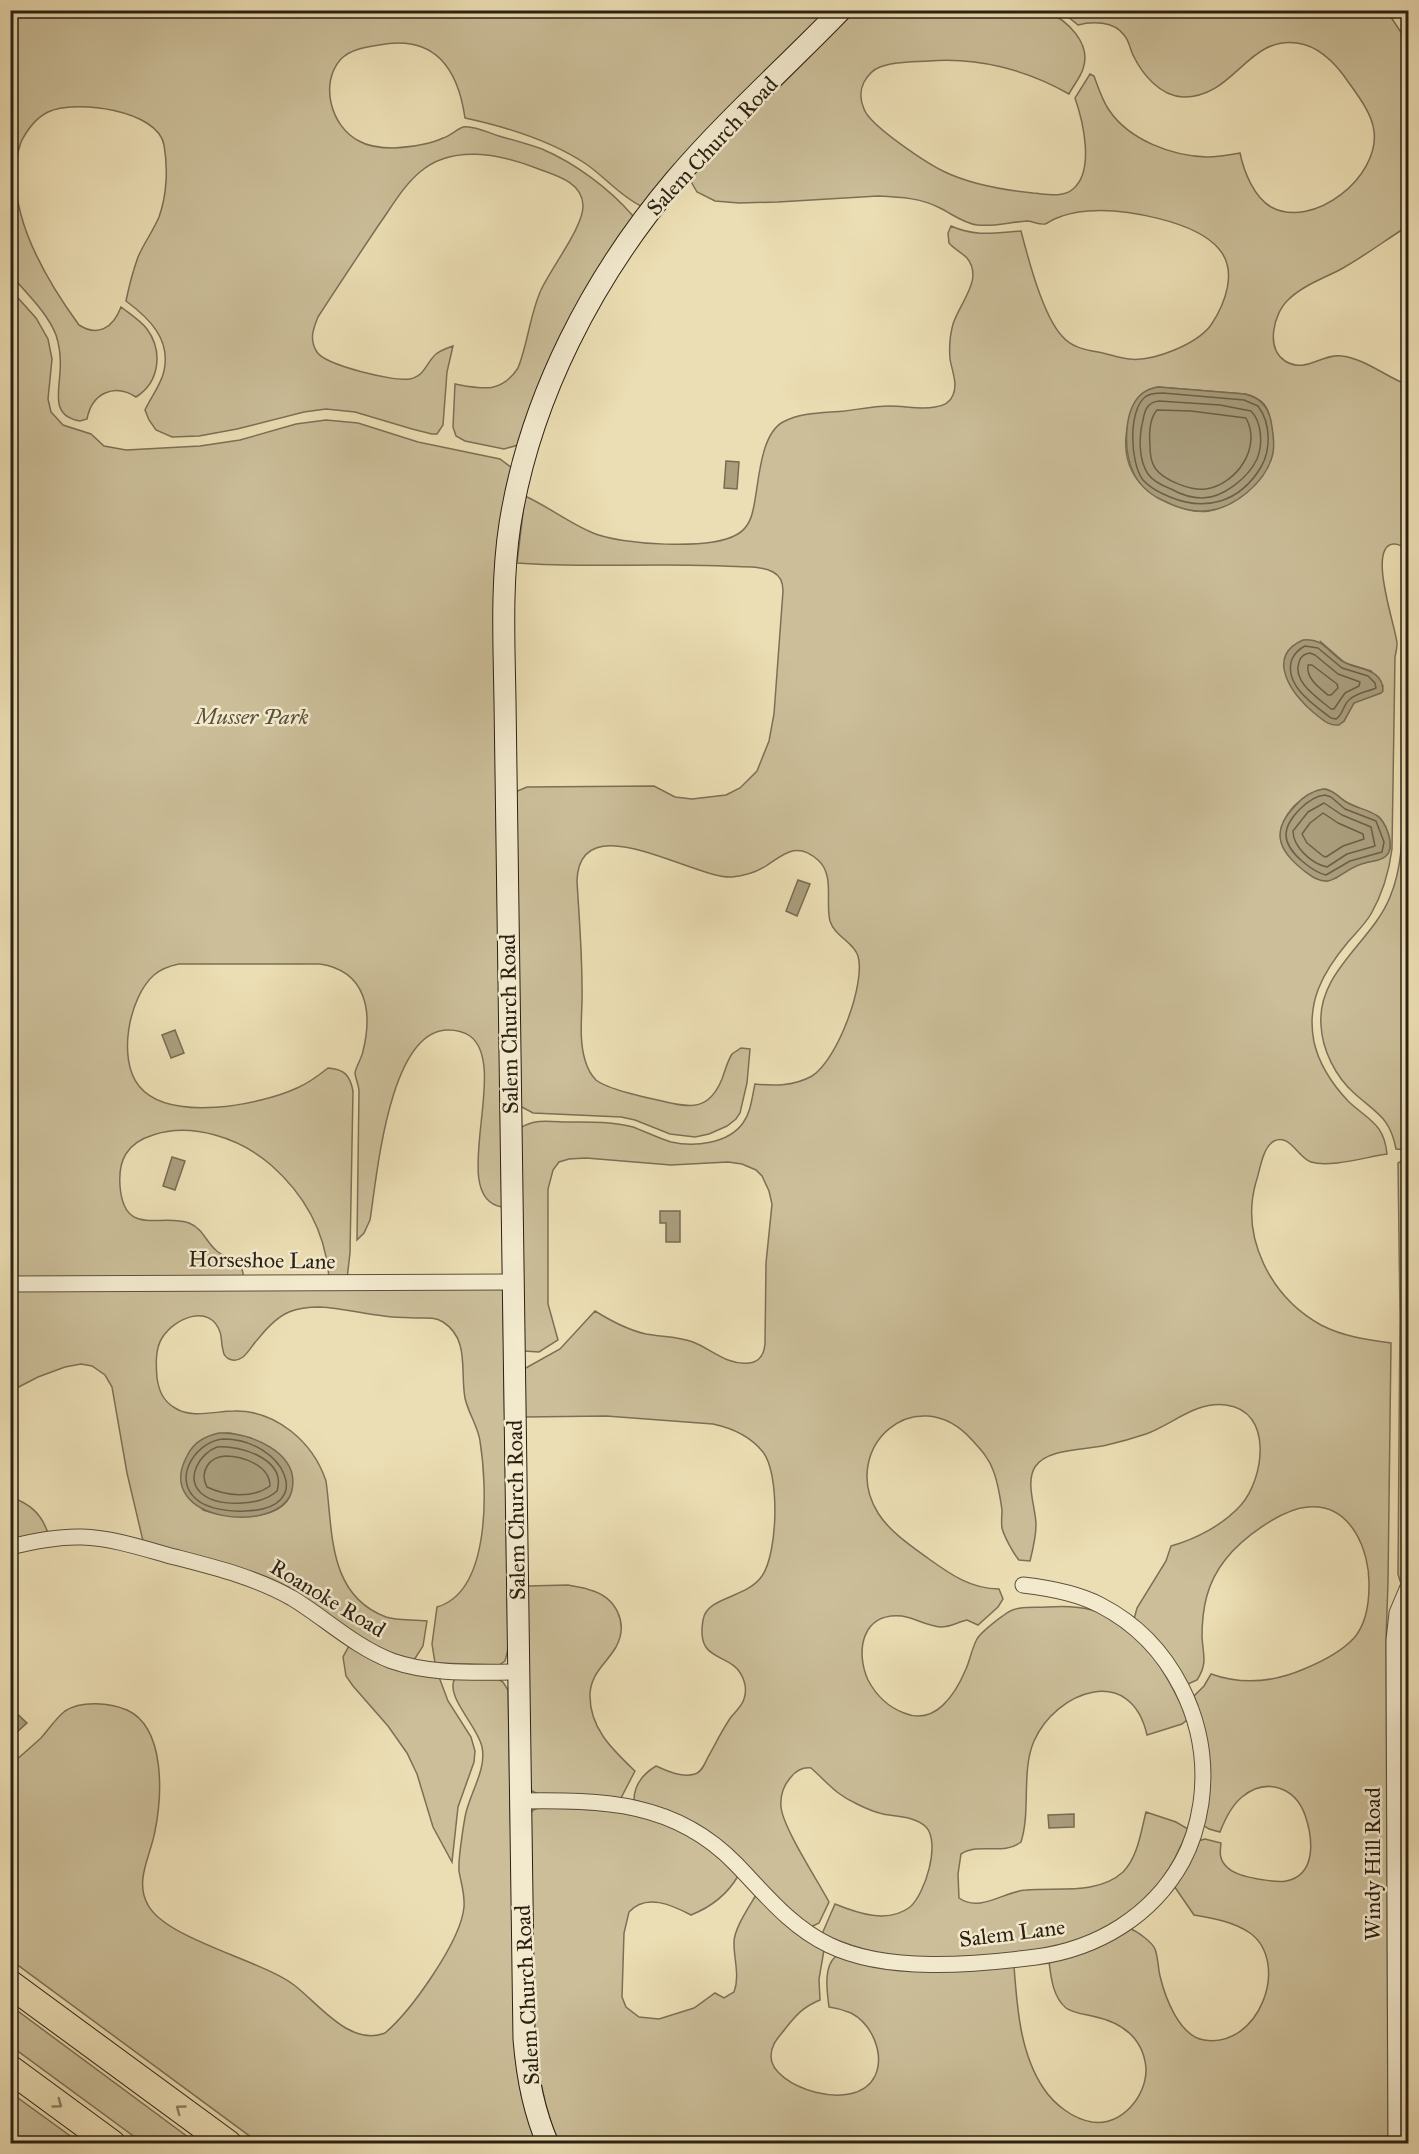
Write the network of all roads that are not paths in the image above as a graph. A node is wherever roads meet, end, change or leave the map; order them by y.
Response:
1 (841, 10) edge
2 (513, 1282) junction
3 (10, 1284) edge
4 (10, 1547) edge
5 (1023, 1584) dead end
6 (1408, 1587) edge
7 (519, 1672) junction
8 (521, 1801) junction
9 (1402, 1873) edge
10 (10, 1984) edge
11 (10, 2069) edge
12 (112, 2144) edge
13 (228, 2144) edge
14 (548, 2144) edge
15 (1396, 2144) edge

1 - 2 street, Salem Church Road
2 - 3 street, Horseshoe Lane
2 - 7 street, Salem Church Road
4 - 7 street, Roanoke Road
5 - 8 street, Salem Lane
6 - 9 street, Windy Hill Road
7 - 8 street, Salem Church Road
8 - 14 street, Salem Church Road
9 - 15 street, Windy Hill Road
13 -> 10 highway
11 -> 12 highway

